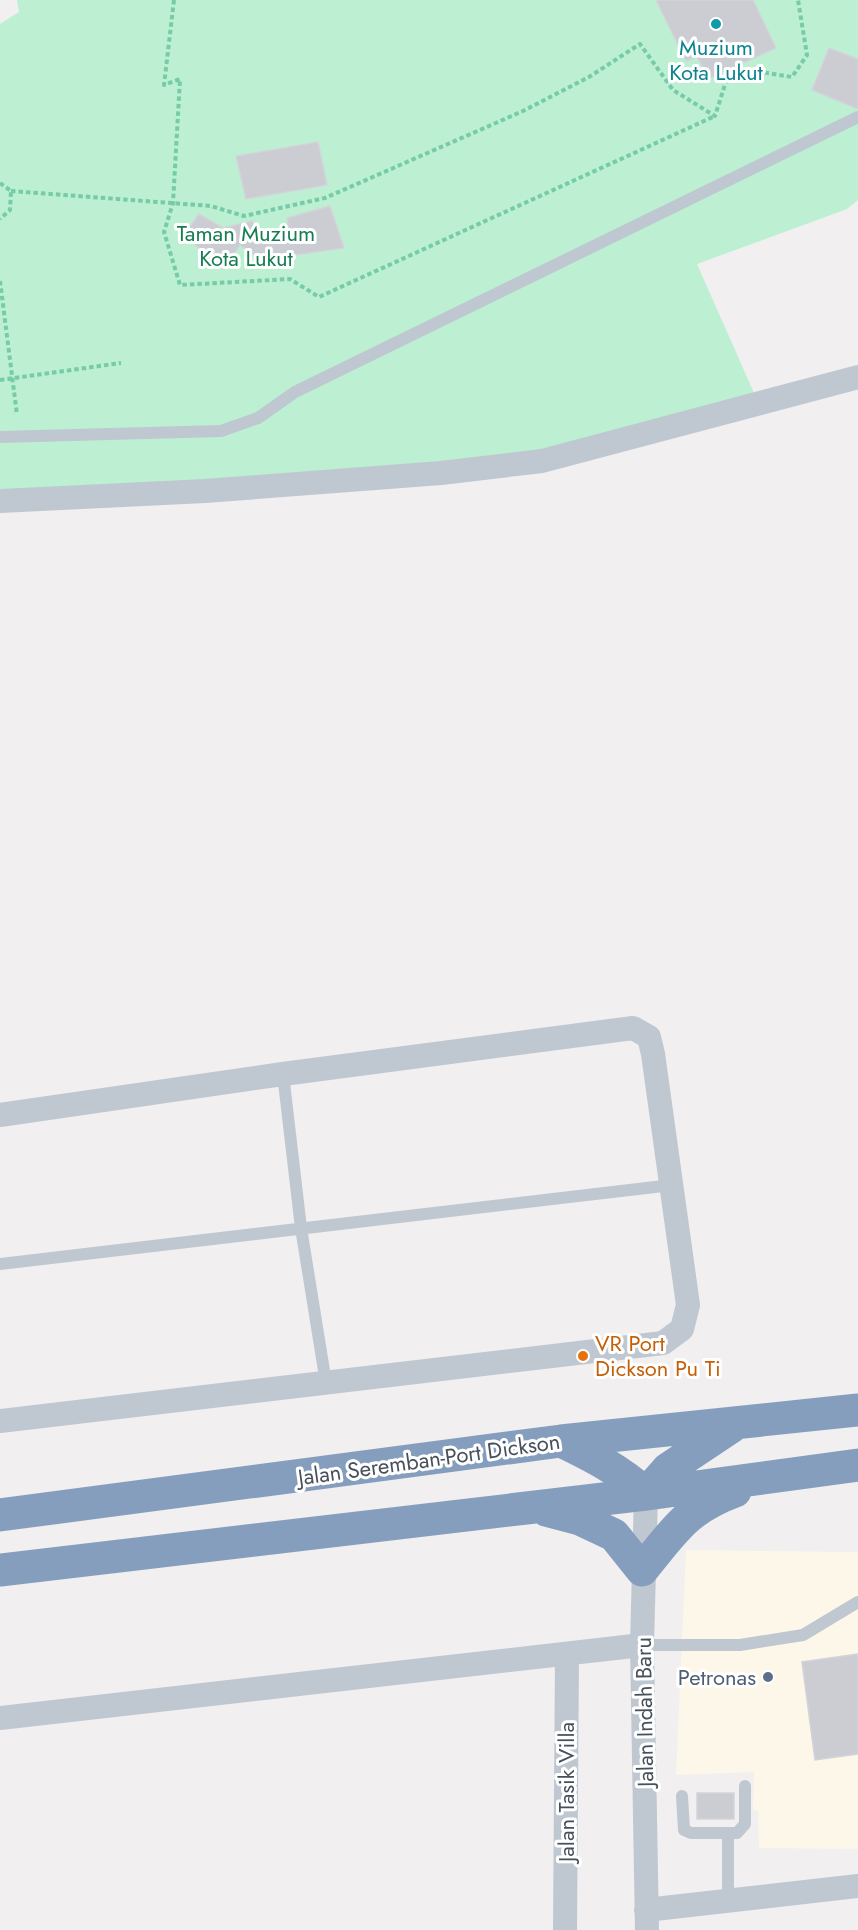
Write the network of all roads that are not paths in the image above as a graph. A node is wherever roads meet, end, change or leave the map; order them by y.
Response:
1 (858, 117) edge
2 (858, 378) edge
3 (0, 437) edge
4 (0, 501) edge
5 (283, 1074) junction
6 (0, 1115) edge
7 (672, 1185) junction
8 (301, 1228) junction
9 (0, 1264) edge
10 (326, 1383) junction
11 (858, 1410) edge
12 (0, 1421) edge
13 (738, 1423) junction
14 (561, 1441) junction
15 (858, 1465) edge
16 (768, 1478) junction
17 (646, 1494) junction
18 (532, 1507) junction
19 (0, 1515) edge
20 (642, 1570) junction
21 (5, 1571) edge
22 (858, 1602) edge
23 (642, 1645) junction
24 (567, 1654) junction
25 (0, 1718) edge
26 (745, 1786) dead end
27 (682, 1796) dead end
28 (728, 1833) junction
29 (858, 1886) edge
30 (728, 1900) junction
31 (647, 1920) edge
32 (565, 1930) edge

1 - 3 lane
2 - 4 street
5 - 6 street
5 - 7 street
5 - 8 lane
7 - 8 lane
7 - 10 street
8 - 9 lane
8 - 10 lane
10 - 12 street
11 - 13 highway, Jalan Seremban-Port Dickson
13 - 14 highway, Jalan Seremban-Port Dickson
13 - 17 highway
14 - 17 highway
14 - 19 highway, Jalan Seremban-Port Dickson
15 - 16 highway
16 - 17 highway
16 - 20 highway
17 - 18 highway
17 - 20 street, Jalan Indah Baru
18 - 20 highway
18 - 21 highway
20 - 23 street, Jalan Indah Baru
22 - 23 lane
23 - 24 street
23 - 31 street, Jalan Indah Baru
24 - 25 street
24 - 32 street, Jalan Tasik Villa
26 - 28 lane
27 - 28 lane
28 - 30 lane
29 - 30 street
30 - 31 street

